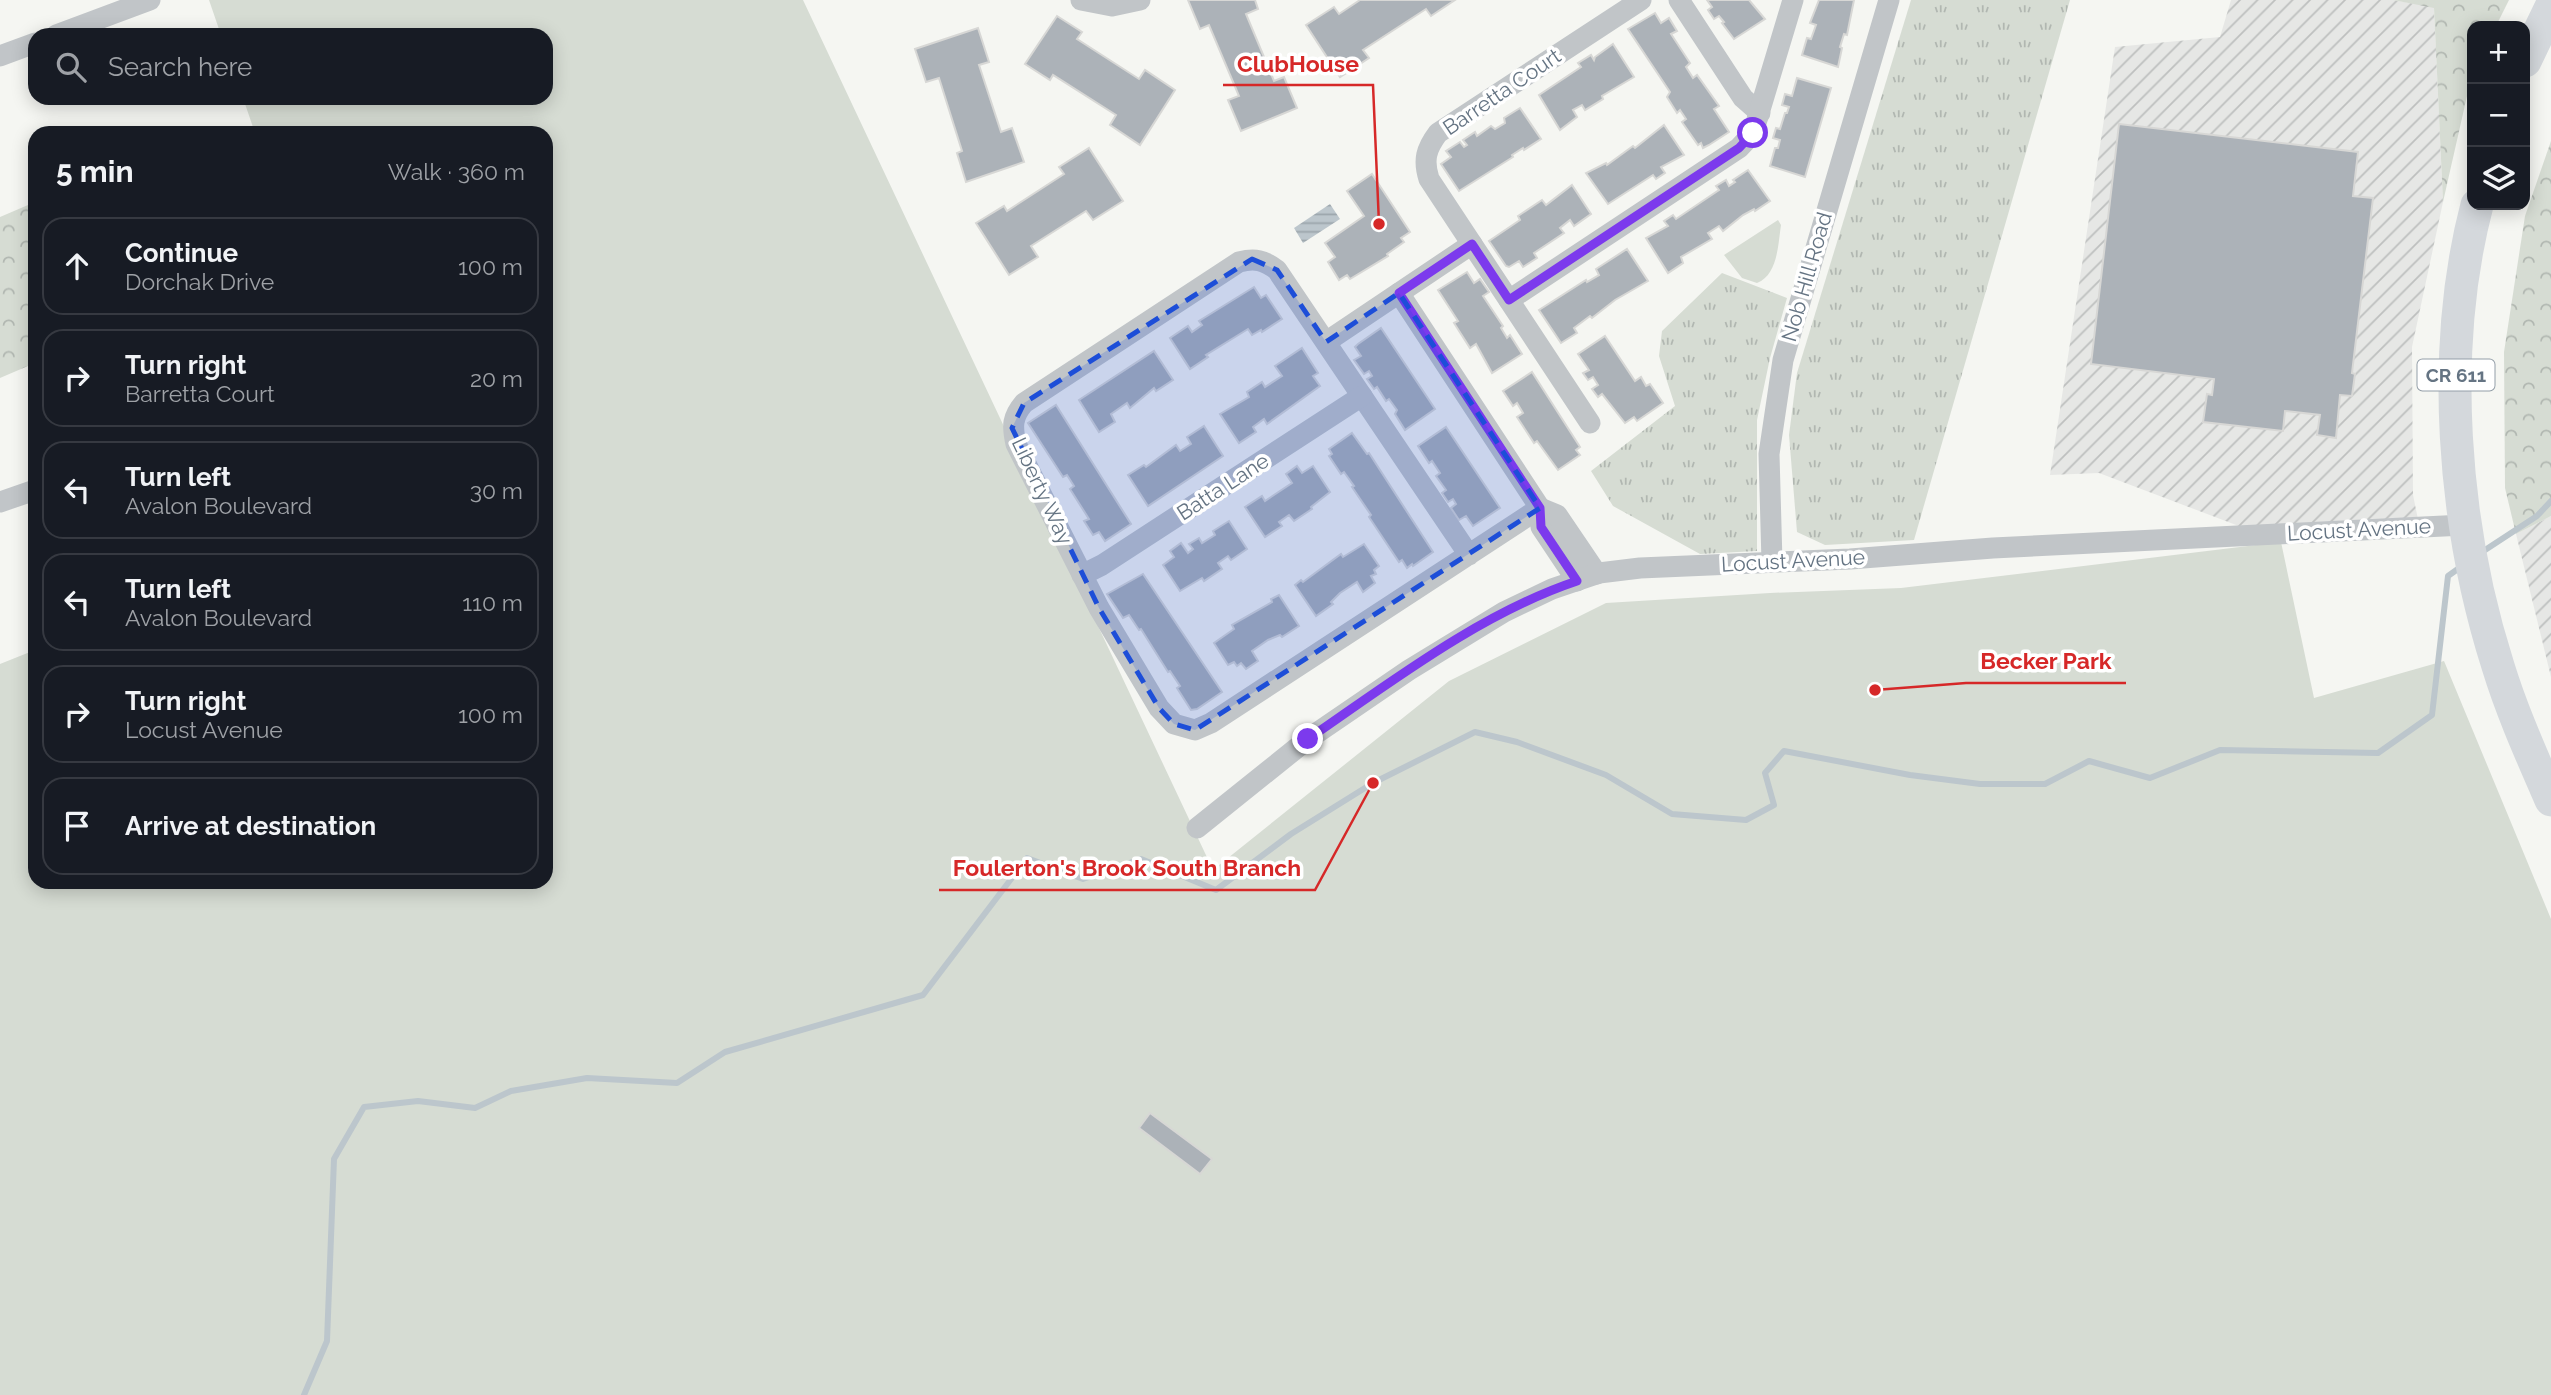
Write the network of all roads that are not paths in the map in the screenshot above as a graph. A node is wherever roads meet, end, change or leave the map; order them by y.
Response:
1 (150, 0) edge
2 (1081, 0) edge
3 (1140, 0) edge
4 (1641, 0) edge
5 (1679, 0) edge
6 (1793, 0) edge
7 (1889, 0) edge
8 (2551, 7) edge
9 (76, 28) edge
10 (28, 46) edge
11 (2530, 51) edge
12 (0, 56) edge
13 (1760, 113) junction
14 (2476, 210) edge
15 (1472, 244) junction
16 (1399, 293) junction
17 (1509, 300) junction
18 (1326, 342) junction
19 (1362, 396) junction
20 (1590, 424) dead end
21 (28, 492) edge
22 (0, 502) edge
23 (1540, 508) junction
24 (2469, 549) junction
25 (1468, 555) junction
26 (1772, 562) junction
27 (1082, 575) junction
28 (1587, 578) junction
29 (2551, 800) edge
30 (1198, 828) dead end

1 - 9 street
2 - 3 street
4 - 15 street, Barretta Court
5 - 13 street
6 - 13 street
7 - 26 street, Nob Hill Road
8 - 11 main road
10 - 12 street
13 - 17 street
14 - 24 main road, CR 611
15 - 16 street
15 - 17 street, Barretta Court
16 - 18 street
16 - 23 street
17 - 20 street, Barretta Court
18 - 19 street, Liberty Way
18 - 27 street, Liberty Way
19 - 25 street, Liberty Way
19 - 27 street, Batta Lane
21 - 22 street
23 - 25 street, Liberty Way
23 - 28 street
24 - 26 street, Locust Avenue
24 - 29 main road, CR 611
25 - 27 street, Liberty Way
26 - 28 street, Locust Avenue
28 - 30 street, Locust Avenue

